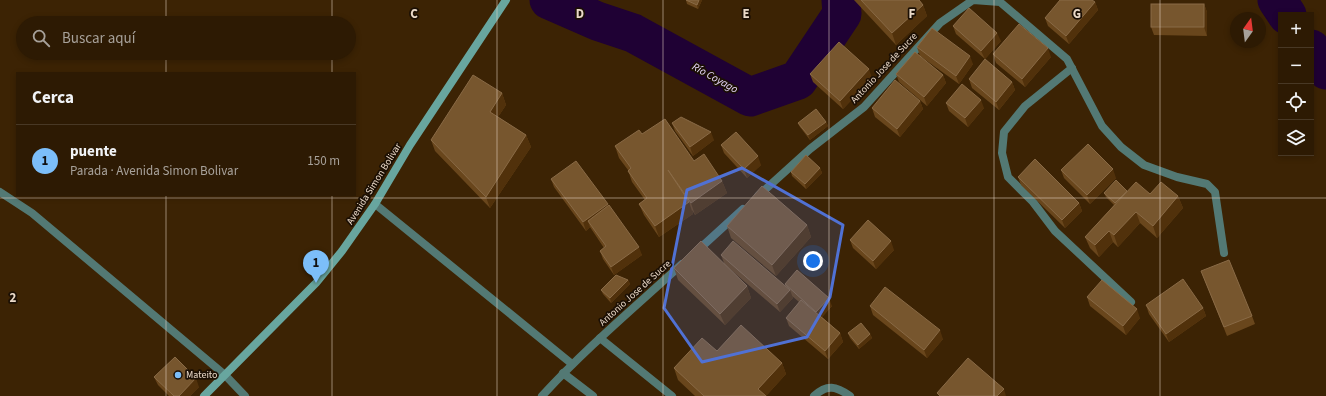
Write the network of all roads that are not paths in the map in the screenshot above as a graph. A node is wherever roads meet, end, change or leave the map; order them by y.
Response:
1 (506, 0) edge
2 (1072, 68) junction
3 (0, 192) edge
4 (375, 204) junction
5 (1224, 253) dead end
6 (1131, 302) edge
7 (600, 338) junction
8 (572, 364) junction
9 (563, 373) junction
10 (224, 375) junction
11 (204, 396) edge
12 (245, 396) edge
13 (542, 396) edge
14 (593, 396) edge
15 (672, 396) edge
16 (814, 396) edge
17 (850, 396) edge

1 - 4 main road, Avenida Simon Bolivar
2 - 5 street, Antonio Jose de Sucre
2 - 6 street
2 - 7 street, Antonio Jose de Sucre
3 - 10 street
4 - 8 street
4 - 10 main road, Avenida Simon Bolivar
7 - 8 street, Antonio Jose de Sucre
7 - 15 street
8 - 9 street, Antonio Jose de Sucre
9 - 13 street, Antonio Jose de Sucre
9 - 14 street
10 - 11 main road, Avenida Simon Bolivar
10 - 12 street
16 - 17 street

